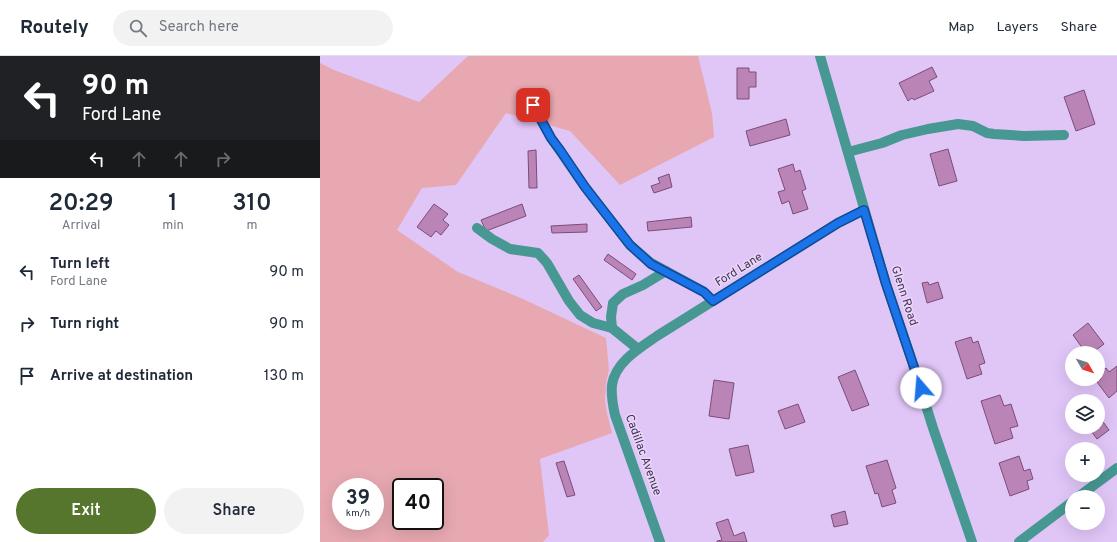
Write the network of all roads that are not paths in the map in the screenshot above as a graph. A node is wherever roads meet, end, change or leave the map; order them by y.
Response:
1 (820, 56) edge
2 (533, 105) dead end
3 (1064, 134) dead end
4 (848, 152) junction
5 (864, 210) junction
6 (477, 228) dead end
7 (666, 271) junction
8 (713, 301) junction
9 (612, 328) junction
10 (638, 349) junction
11 (615, 375) joint
12 (1117, 468) edge
13 (1087, 490) edge
14 (1065, 507) edge
15 (660, 542) edge
16 (972, 542) edge
17 (1019, 542) edge

1 - 4 street, Glenn Road
2 - 7 street
3 - 4 street
4 - 5 street, Glenn Road
5 - 8 street, Ford Lane
5 - 16 street, Glenn Road
6 - 9 street
7 - 8 street
7 - 9 street
8 - 10 street, Ford Lane
9 - 10 street
10 - 11 street, Ford Lane
11 - 15 street, Cadillac Avenue
12 - 13 street
14 - 17 street

